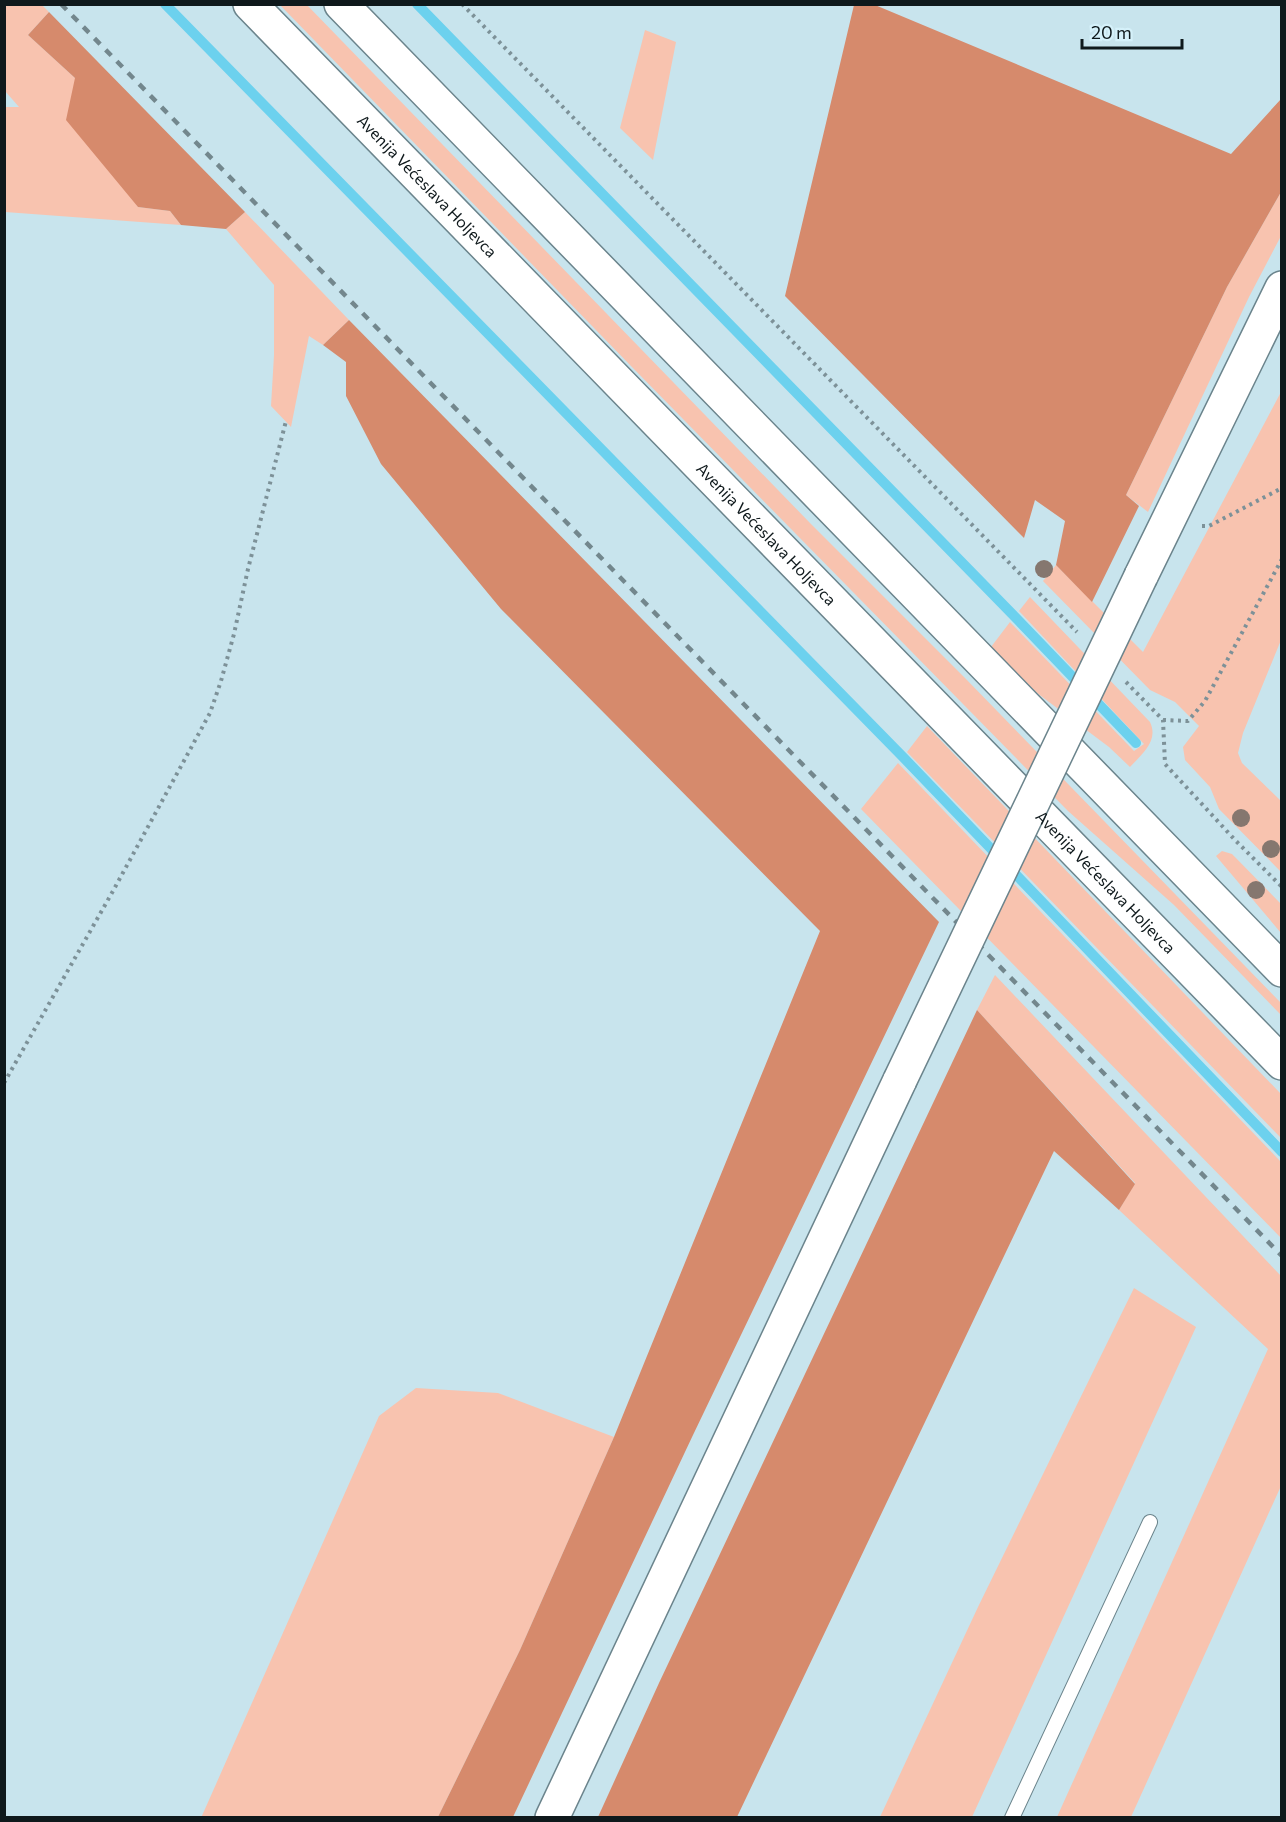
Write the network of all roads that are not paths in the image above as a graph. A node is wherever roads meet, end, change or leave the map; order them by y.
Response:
1 (250, 4) edge
2 (341, 4) edge
3 (1281, 288) edge
4 (1281, 970) edge
5 (1281, 1063) edge
6 (1150, 1522) dead end
7 (552, 1818) edge
8 (1012, 1818) edge

1 - 5 main road, Avenija Većeslava Holjevca
2 - 4 main road
3 - 7 main road, bridge
6 - 8 lane

